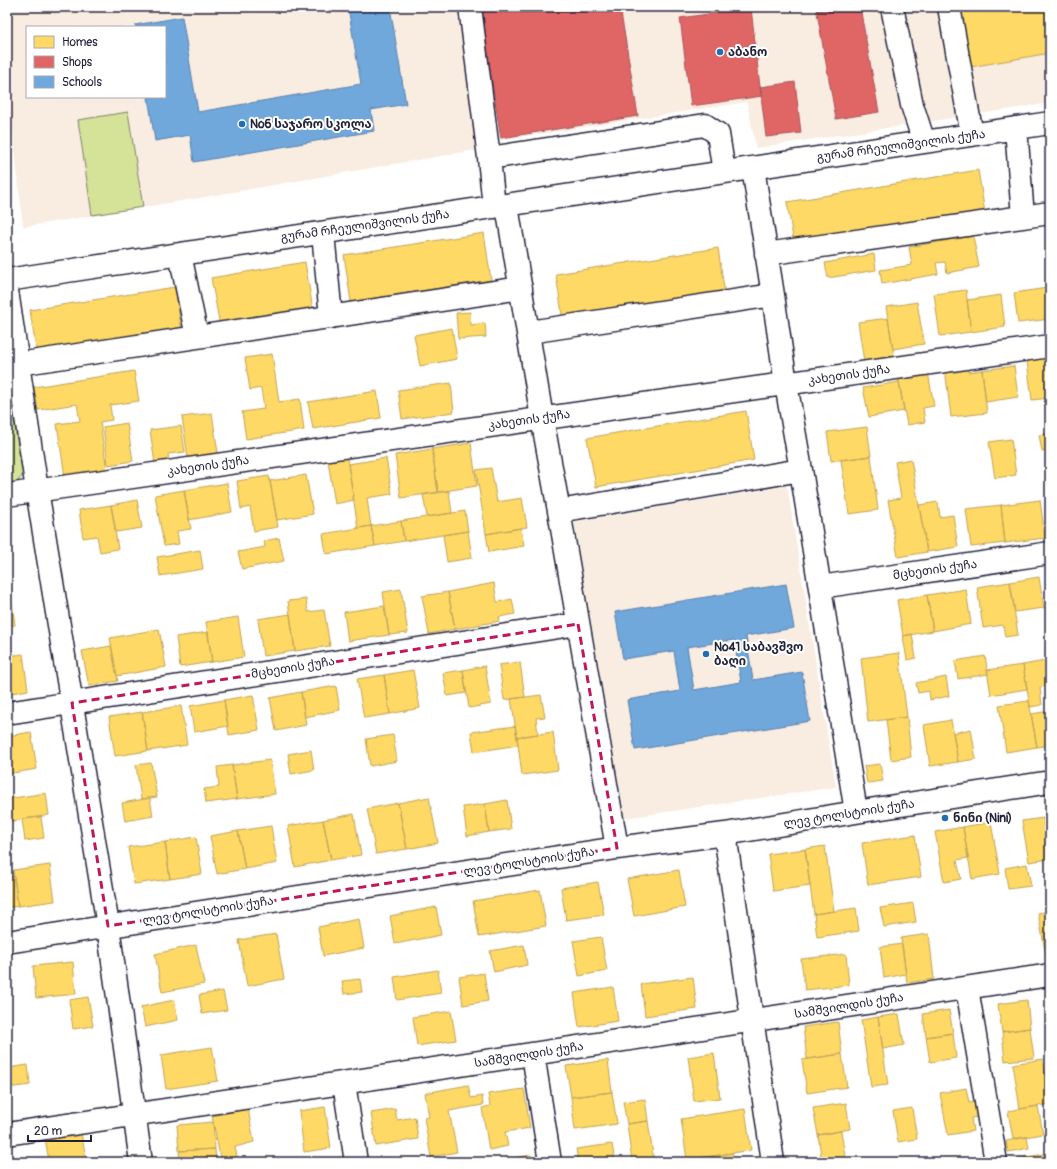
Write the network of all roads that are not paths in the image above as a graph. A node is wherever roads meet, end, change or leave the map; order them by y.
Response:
1 (470, 7) edge
2 (892, 7) edge
3 (949, 7) edge
4 (1050, 108) edge
5 (1050, 123) edge
6 (970, 128) junction
7 (1016, 128) junction
8 (924, 142) junction
9 (489, 158) junction
10 (753, 168) junction
11 (724, 172) junction
12 (500, 206) junction
13 (1050, 213) edge
14 (1023, 217) junction
15 (323, 233) junction
16 (180, 254) junction
17 (766, 254) junction
18 (7, 280) edge
19 (521, 288) junction
20 (7, 291) edge
21 (773, 295) junction
22 (331, 317) junction
23 (529, 332) junction
24 (197, 337) junction
25 (1050, 346) edge
26 (18, 364) junction
27 (786, 384) junction
28 (542, 418) junction
29 (801, 470) junction
30 (37, 490) junction
31 (7, 494) edge
32 (559, 511) junction
33 (1050, 553) edge
34 (820, 587) junction
35 (578, 624) junction
36 (72, 702) junction
37 (7, 712) edge
38 (1050, 782) edge
39 (856, 812) junction
40 (725, 834) junction
41 (617, 848) junction
42 (108, 926) junction
43 (7, 942) edge
44 (1050, 975) edge
45 (968, 988) junction
46 (752, 1021) junction
47 (534, 1054) junction
48 (344, 1083) junction
49 (134, 1115) junction
50 (7, 1134) edge
51 (141, 1162) edge
52 (356, 1162) edge
53 (550, 1162) edge
54 (773, 1162) edge
55 (996, 1162) edge

1 - 9 street
2 - 8 street
3 - 6 street
4 - 6 street
5 - 7 street, გურამ რჩეულიშვილის ქუჩა
6 - 7 street, გურამ რჩეულიშვილის ქუჩა
6 - 8 street, გურამ რჩეულიშვილის ქუჩა
7 - 14 street
8 - 10 street, გურამ რჩეულიშვილის ქუჩა
9 - 11 street
9 - 12 street
10 - 11 street, გურამ რჩეულიშვილის ქუჩა
10 - 17 street
11 - 12 street, გურამ რჩეულიშვილის ქუჩა
12 - 15 street, გურამ რჩეულიშვილის ქუჩა
12 - 19 street
13 - 14 street
14 - 17 street
15 - 16 street, გურამ რჩეულიშვილის ქუჩა
15 - 22 street
16 - 18 street, გურამ რჩეულიშვილის ქუჩა
16 - 24 street
17 - 21 street
19 - 22 street
19 - 23 street
20 - 26 street
21 - 23 street
21 - 27 street
22 - 24 street
23 - 28 street
24 - 26 street
25 - 27 street, კახეთის ქუჩა
26 - 30 street
27 - 28 street, კახეთის ქუჩა
27 - 29 street
28 - 30 street, კახეთის ქუჩა
28 - 32 street
29 - 32 street
29 - 34 street
30 - 31 street, კახეთის ქუჩა
30 - 36 street
32 - 35 street
33 - 34 street, მცხეთის ქუჩა
34 - 39 street
35 - 36 street, მცხეთის ქუჩა
35 - 41 street
36 - 37 street, მცხეთის ქუჩა
36 - 42 street
38 - 39 street, ლევ ტოლსტოის ქუჩა
39 - 40 street, ლევ ტოლსტოის ქუჩა
40 - 41 street, ლევ ტოლსტოის ქუჩა
40 - 46 street
41 - 42 street, ლევ ტოლსტოის ქუჩა
42 - 43 street, ლევ ტოლსტოის ქუჩა
42 - 49 street
44 - 45 street, სამშვილდის ქუჩა
45 - 46 street, სამშვილდის ქუჩა
45 - 55 street
46 - 47 street, სამშვილდის ქუჩა
46 - 54 street
47 - 48 street, სამშვილდის ქუჩა
47 - 53 street
48 - 49 street, სამშვილდის ქუჩა
48 - 52 street
49 - 50 street, სამშვილდის ქუჩა
49 - 51 street

